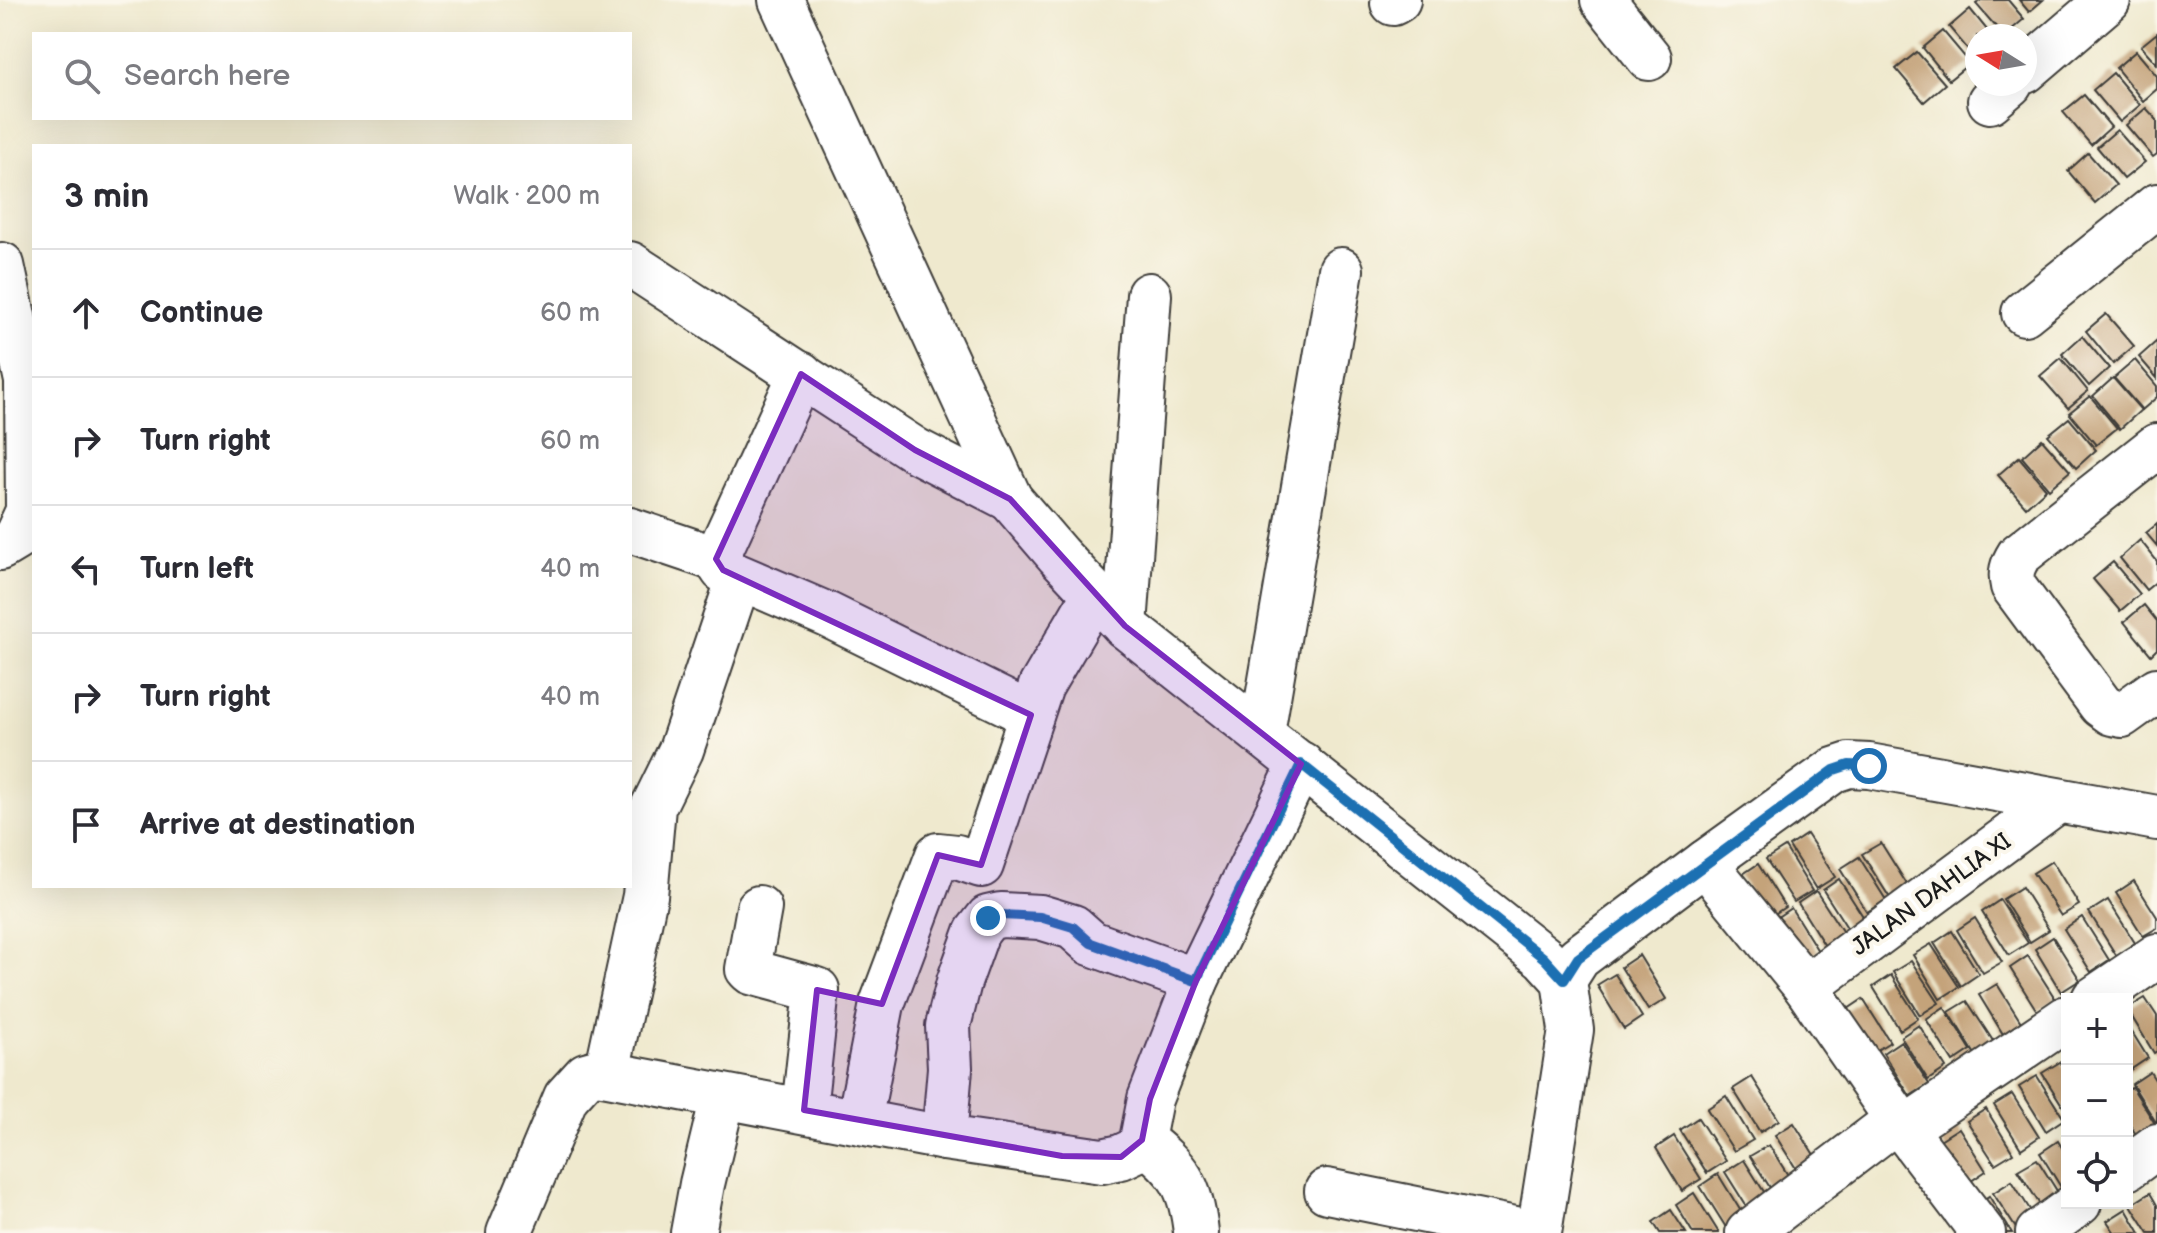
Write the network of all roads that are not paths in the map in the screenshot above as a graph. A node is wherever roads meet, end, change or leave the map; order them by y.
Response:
1 (781, 0) edge
2 (1603, 0) edge
3 (2108, 0) edge
4 (1649, 58) dead end
5 (2037, 61) edge
6 (2157, 206) edge
7 (12, 264) edge
8 (632, 265) edge
9 (1341, 270) dead end
10 (1149, 295) dead end
11 (2024, 313) dead end
12 (801, 374) junction
13 (2157, 446) edge
14 (1010, 499) junction
15 (632, 531) edge
16 (0, 548) edge
17 (727, 568) junction
18 (1095, 594) junction
19 (1125, 626) junction
20 (2157, 690) edge
21 (1031, 715) junction
22 (1262, 733) junction
23 (1301, 764) junction
24 (2057, 801) junction
25 (642, 804) edge
26 (2157, 818) edge
27 (1706, 862) junction
28 (759, 908) dead end
29 (2157, 956) edge
30 (1579, 961) junction
31 (1196, 981) junction
32 (1806, 987) junction
33 (817, 990) junction
34 (2103, 993) edge
35 (882, 1004) junction
36 (2061, 1022) edge
37 (607, 1072) junction
38 (723, 1097) junction
39 (804, 1110) junction
40 (859, 1121) junction
41 (1901, 1124) junction
42 (944, 1138) junction
43 (1142, 1140) junction
44 (2157, 1146) edge
45 (2133, 1164) edge
46 (1327, 1191) dead end
47 (2071, 1209) edge
48 (509, 1233) edge
49 (693, 1233) edge
50 (1196, 1233) edge
51 (1537, 1233) edge
52 (1748, 1233) edge
53 (1983, 1233) edge
54 (2038, 1233) edge

1 - 14 street
2 - 4 street
3 - 5 street
6 - 11 street
7 - 16 street
8 - 12 street
9 - 22 street
10 - 19 street
12 - 14 street
12 - 17 street
13 - 20 street
14 - 18 street
15 - 17 street
17 - 21 street
17 - 25 street
18 - 19 street
18 - 21 street
19 - 22 street
21 - 35 street
22 - 23 street
23 - 30 street
23 - 31 street
24 - 26 street
24 - 27 street
24 - 32 street, JALAN DAHLIA XI
25 - 37 street
27 - 30 street
27 - 32 street
28 - 33 street
29 - 34 street
30 - 51 street
31 - 42 street
31 - 43 street
32 - 41 street
33 - 35 street
33 - 39 street
35 - 40 street
36 - 41 street
37 - 38 street
37 - 48 street
38 - 39 street
38 - 49 street
39 - 40 street
40 - 42 street
41 - 52 street
41 - 53 street
42 - 43 street
43 - 50 street
44 - 45 street
46 - 51 street
47 - 54 street

